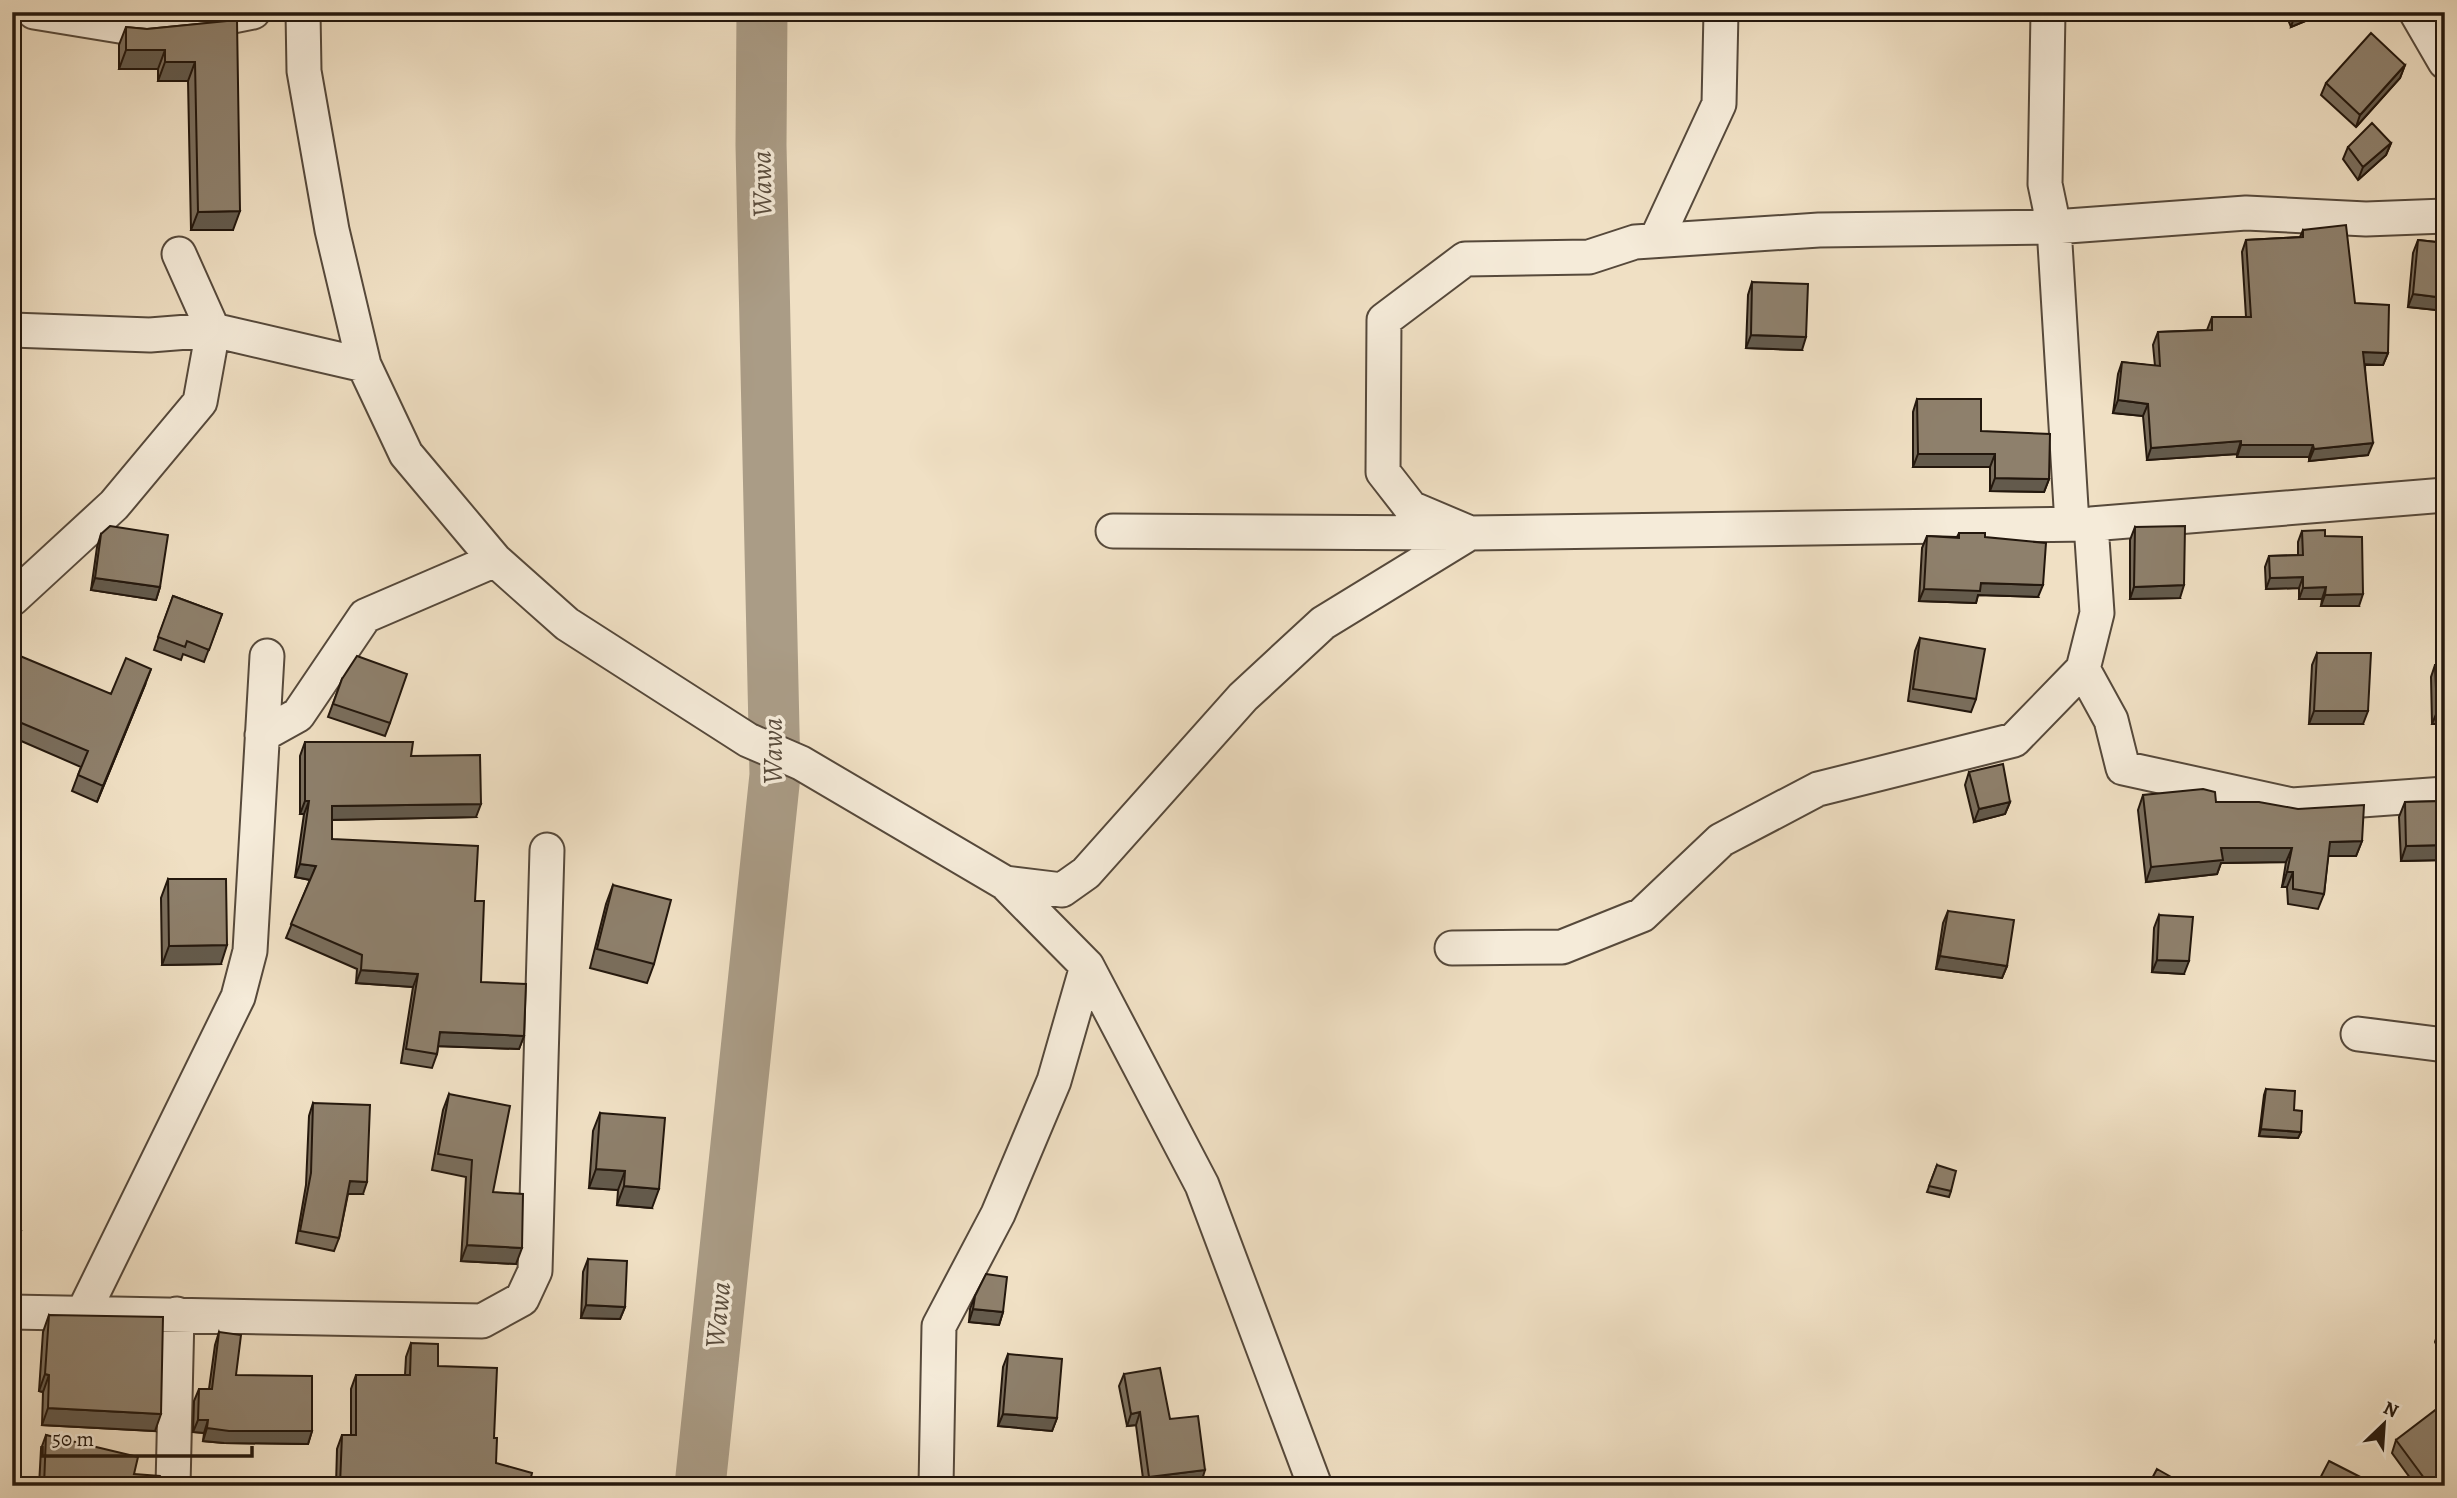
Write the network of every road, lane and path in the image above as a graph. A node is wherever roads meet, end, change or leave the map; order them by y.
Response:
1 (34, 12) edge
2 (253, 12) edge
3 (303, 12) edge
4 (1720, 12) edge
5 (2048, 12) edge
6 (2416, 12) edge
7 (2445, 62) edge
8 (2445, 216) edge
9 (2053, 227) junction
10 (1656, 240) junction
11 (178, 254) dead end
12 (12, 330) edge
13 (213, 330) junction
14 (364, 365) junction
15 (2445, 495) edge
16 (2081, 524) junction
17 (1113, 531) dead end
18 (1470, 533) junction
19 (495, 560) junction
20 (12, 599) edge
21 (267, 656) dead end
22 (2083, 669) junction
23 (262, 736) junction
24 (2445, 794) edge
25 (548, 850) dead end
26 (1005, 883) junction
27 (1452, 948) dead end
28 (1087, 965) junction
29 (2358, 1034) dead end
30 (2445, 1045) edge
31 (12, 1312) edge
32 (83, 1313) junction
33 (177, 1314) junction
34 (173, 1486) edge
35 (936, 1486) edge
36 (1315, 1486) edge

1 - 2 street
3 - 14 street
4 - 10 street
5 - 9 street
6 - 7 street
8 - 9 street
9 - 10 street
9 - 16 street
10 - 18 street
11 - 13 street
12 - 13 street
13 - 14 street
13 - 20 street
14 - 19 street
15 - 16 street
16 - 18 street
16 - 22 street
17 - 18 street
18 - 26 street
19 - 23 street
19 - 26 street
21 - 23 street
22 - 24 street
22 - 27 street
23 - 32 street
25 - 33 street
26 - 28 street
28 - 35 street
28 - 36 street
29 - 30 street
31 - 32 street
32 - 33 street
33 - 34 street

